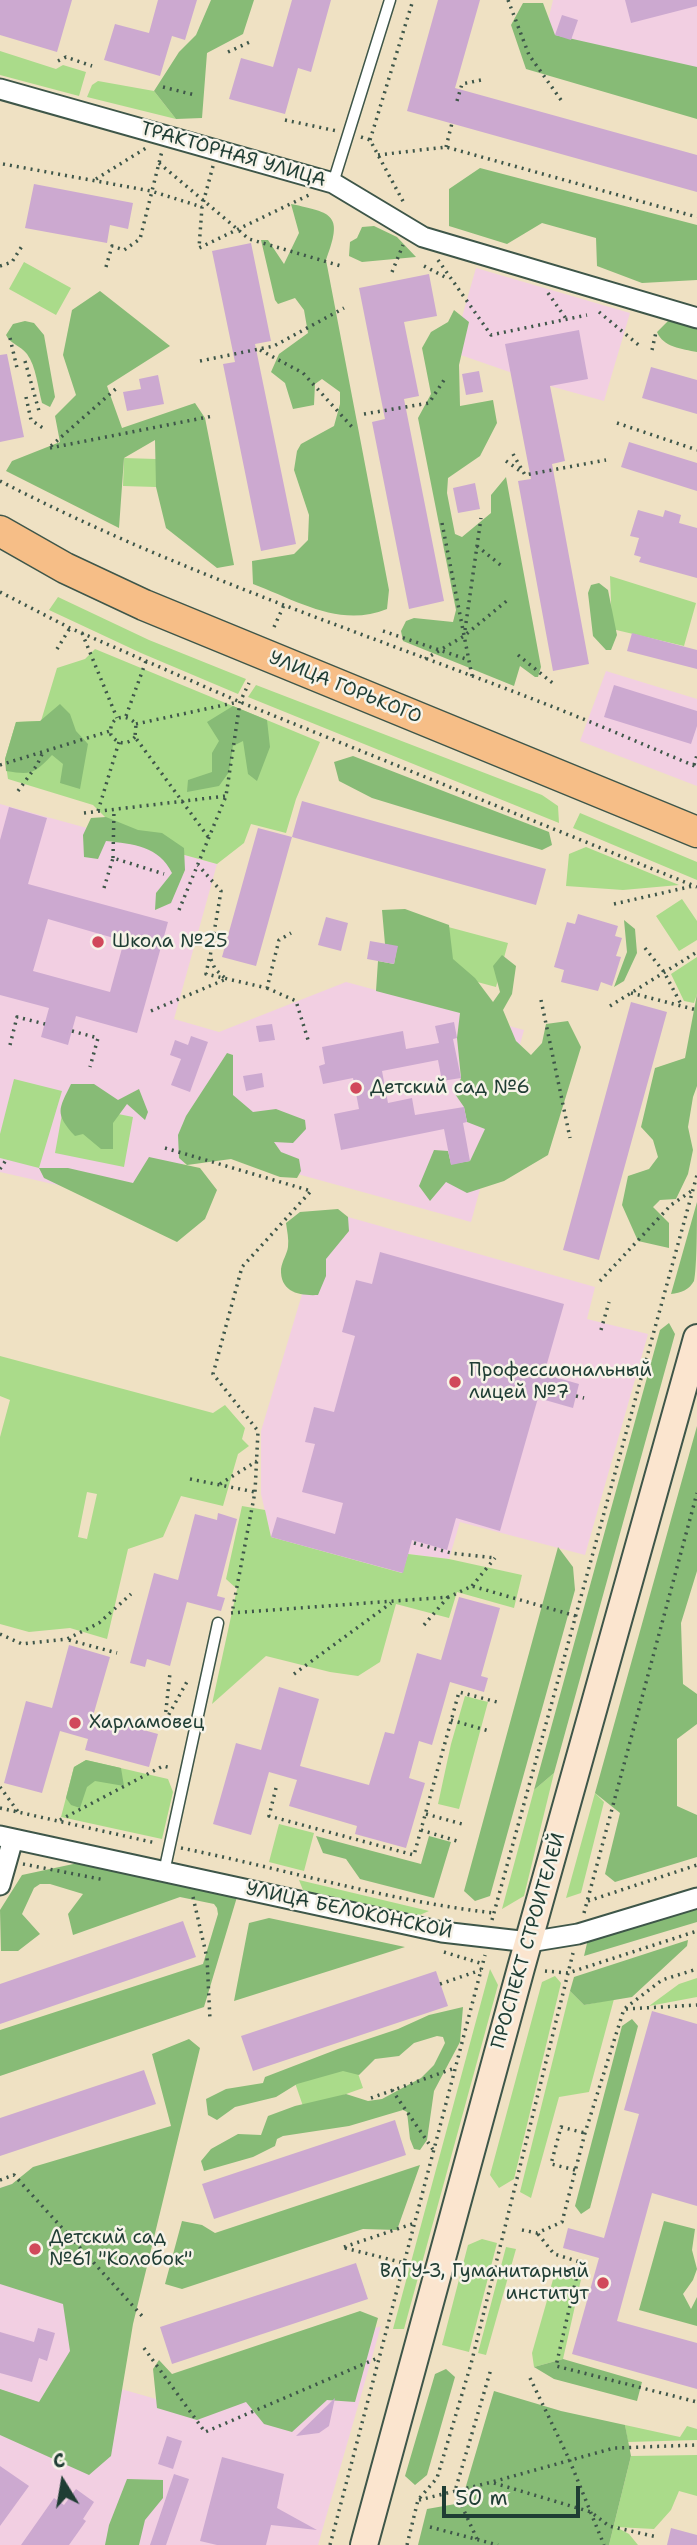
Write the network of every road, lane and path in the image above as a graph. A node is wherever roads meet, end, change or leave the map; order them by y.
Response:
1 (390, 0) edge
2 (412, 0) edge
3 (508, 0) edge
4 (252, 41) dead end
5 (228, 52) dead end
6 (58, 61) dead end
7 (92, 66) dead end
8 (481, 79) dead end
9 (163, 87) dead end
10 (3, 93) edge
11 (195, 95) dead end
12 (561, 100) dead end
13 (457, 101) dead end
14 (285, 120) dead end
15 (452, 123) dead end
16 (348, 134) junction
17 (166, 136) junction
18 (370, 139) dead end
19 (446, 147) junction
20 (218, 150) junction
21 (378, 155) dead end
22 (159, 163) junction
23 (3, 164) dead end
24 (94, 180) junction
25 (333, 183) junction
26 (151, 191) junction
27 (202, 205) junction
28 (697, 217) edge
29 (239, 229) junction
30 (409, 229) junction
31 (22, 246) dead end
32 (0, 266) edge
33 (341, 266) dead end
34 (424, 266) dead end
35 (106, 267) dead end
36 (392, 272) dead end
37 (449, 279) dead end
38 (344, 308) dead end
39 (599, 312) dead end
40 (587, 316) dead end
41 (697, 318) edge
42 (656, 332) dead end
43 (491, 335) dead end
44 (10, 338) dead end
45 (641, 346) dead end
46 (260, 350) junction
47 (652, 350) dead end
48 (25, 361) dead end
49 (200, 361) dead end
50 (17, 368) dead end
51 (446, 377) dead end
52 (119, 386) dead end
53 (26, 397) dead end
54 (39, 411) dead end
55 (363, 414) dead end
56 (214, 416) dead end
57 (617, 423) dead end
58 (353, 428) dead end
59 (46, 430) dead end
60 (697, 450) edge
61 (513, 454) dead end
62 (606, 460) dead end
63 (506, 461) dead end
64 (525, 475) junction
65 (0, 481) edge
66 (481, 518) dead end
67 (442, 523) dead end
68 (0, 531) edge
69 (477, 546) junction
70 (503, 567) dead end
71 (0, 592) edge
72 (509, 599) dead end
73 (284, 605) junction
74 (274, 627) dead end
75 (70, 628) junction
76 (383, 631) dead end
77 (82, 633) junction
78 (464, 636) junction
79 (57, 649) dead end
80 (439, 650) junction
81 (519, 654) dead end
82 (425, 659) junction
83 (469, 660) junction
84 (146, 661) junction
85 (472, 676) junction
86 (249, 683) dead end
87 (555, 685) dead end
88 (240, 702) junction
89 (126, 716) junction
90 (117, 718) junction
91 (136, 724) junction
92 (110, 730) junction
93 (135, 737) junction
94 (119, 742) junction
95 (43, 752) junction
96 (697, 755) edge
97 (0, 765) edge
98 (695, 766) edge
99 (18, 791) dead end
100 (226, 796) junction
101 (180, 802) junction
102 (114, 809) junction
103 (98, 811) junction
104 (84, 813) dead end
105 (697, 832) edge
106 (209, 838) junction
107 (113, 858) junction
108 (197, 865) junction
109 (164, 874) dead end
110 (696, 886) edge
111 (104, 888) dead end
112 (614, 904) dead end
113 (179, 910) dead end
114 (291, 933) dead end
115 (645, 948) dead end
116 (697, 952) edge
117 (210, 957) junction
118 (664, 972) junction
119 (226, 979) junction
120 (267, 988) junction
121 (631, 993) junction
122 (541, 1000) dead end
123 (610, 1006) dead end
124 (682, 1006) junction
125 (697, 1010) edge
126 (151, 1011) dead end
127 (45, 1024) dead end
128 (72, 1031) dead end
129 (309, 1043) dead end
130 (10, 1045) dead end
131 (90, 1067) dead end
132 (570, 1138) dead end
133 (165, 1148) dead end
134 (6, 1160) dead end
135 (0, 1169) edge
136 (697, 1174) edge
137 (693, 1190) junction
138 (600, 1281) dead end
139 (609, 1302) dead end
140 (601, 1330) dead end
141 (697, 1338) edge
142 (576, 1396) dead end
143 (584, 1398) dead end
144 (257, 1461) junction
145 (190, 1479) dead end
146 (219, 1485) junction
147 (255, 1492) junction
148 (697, 1493) edge
149 (414, 1543) dead end
150 (472, 1586) junction
151 (131, 1594) dead end
152 (449, 1597) junction
153 (393, 1602) junction
154 (232, 1613) junction
155 (576, 1616) junction
156 (218, 1623) joint
157 (424, 1625) dead end
158 (0, 1634) edge
159 (66, 1639) junction
160 (117, 1653) dead end
161 (170, 1673) dead end
162 (295, 1674) dead end
163 (189, 1678) dead end
164 (497, 1702) dead end
165 (451, 1720) junction
166 (165, 1721) junction
167 (162, 1727) dead end
168 (489, 1731) dead end
169 (163, 1766) dead end
170 (0, 1787) edge
171 (276, 1788) dead end
172 (0, 1808) edge
173 (19, 1813) junction
174 (426, 1814) junction
175 (58, 1821) junction
176 (462, 1824) dead end
177 (421, 1830) junction
178 (6, 1838) edge
179 (457, 1841) dead end
180 (170, 1846) junction
181 (697, 1865) edge
182 (164, 1872) junction
183 (0, 1885) edge
184 (193, 1897) dead end
185 (697, 1898) edge
186 (588, 1901) junction
187 (494, 1913) junction
188 (581, 1921) dead end
189 (697, 1931) edge
190 (488, 1938) junction
191 (529, 1942) junction
192 (574, 1948) dead end
193 (697, 1969) edge
194 (482, 1970) junction
195 (545, 1971) dead end
196 (568, 1973) junction
197 (440, 1984) dead end
198 (697, 2005) edge
199 (624, 2009) junction
200 (210, 2020) dead end
201 (455, 2068) junction
202 (392, 2090) junction
203 (371, 2098) dead end
204 (585, 2133) junction
205 (434, 2151) junction
206 (575, 2170) junction
207 (0, 2180) edge
208 (415, 2223) junction
209 (522, 2230) dead end
210 (537, 2233) junction
211 (404, 2263) junction
212 (143, 2317) dead end
213 (144, 2348) dead end
214 (379, 2358) junction
215 (491, 2369) dead end
216 (530, 2378) dead end
217 (697, 2402) edge
218 (697, 2445) edge
219 (569, 2459) junction
220 (492, 2482) junction
221 (455, 2491) junction
222 (418, 2500) junction
223 (591, 2512) junction
224 (430, 2527) dead end
225 (657, 2537) dead end
226 (477, 2539) junction
227 (330, 2545) edge
228 (364, 2545) edge
229 (407, 2545) edge
230 (498, 2545) edge
231 (604, 2545) edge

1 - 16 lane
2 - 18 path
3 - 12 path
4 - 5 path
6 - 7 path
8 - 13 path
9 - 11 path
10 - 17 street, ТРАКТОРНАЯ УЛИЦА
14 - 16 path
15 - 19 path
16 - 25 lane
17 - 20 street, ТРАКТОРНАЯ УЛИЦА
17 - 22 path
17 - 24 path
19 - 21 path
19 - 28 path
20 - 25 street, ТРАКТОРНАЯ УЛИЦА
20 - 27 path
22 - 26 path
22 - 27 path
23 - 24 path
24 - 26 path
25 - 29 path
25 - 30 street, ТРАКТОРНАЯ УЛИЦА
26 - 27 path
26 - 35 path
27 - 29 path
27 - 29 path
29 - 33 path
30 - 36 path
30 - 41 street, ТРАКТОРНАЯ УЛИЦА
31 - 32 path
34 - 37 path
38 - 46 path
39 - 45 path
40 - 43 path
42 - 47 path
44 - 50 path
46 - 49 path
46 - 58 path
48 - 54 path
51 - 55 path
52 - 56 path
53 - 59 path
57 - 60 path
61 - 64 path
62 - 64 path
63 - 64 path
65 - 73 path
66 - 69 path
67 - 78 path
68 - 105 main road, УЛИЦА ГОРЬКОГО
69 - 70 path
69 - 78 path
71 - 75 path
72 - 78 path
73 - 74 path
73 - 82 path
75 - 77 path
75 - 79 path
76 - 80 path
77 - 84 path
77 - 90 path
78 - 80 path
78 - 83 path
80 - 82 path
80 - 83 path
81 - 87 path
82 - 85 path
83 - 85 path
84 - 88 path
84 - 89 path
85 - 98 path
86 - 88 path
88 - 91 path
88 - 100 path
88 - 110 path
89 - 90 path
89 - 91 path
90 - 92 path
91 - 93 path
92 - 94 path
92 - 95 path
93 - 94 path
93 - 101 path
94 - 103 path
95 - 97 path
95 - 99 path
96 - 98 path
100 - 101 path
100 - 106 path
101 - 102 path
101 - 106 path
102 - 103 path
102 - 107 path
103 - 104 path
106 - 108 path
107 - 109 path
107 - 111 path
108 - 113 path
108 - 117 path
110 - 112 path
114 - 120 path
115 - 118 path
116 - 118 path
117 - 119 path
117 - 119 path
118 - 121 path
118 - 124 path
119 - 120 path
119 - 126 path
120 - 129 path
121 - 123 path
121 - 124 path
122 - 132 path
124 - 125 path
127 - 130 path
128 - 131 path
133 - 144 path
134 - 135 path
136 - 137 path
137 - 138 path
137 - 155 path
139 - 140 path
141 - 191 main road, ПРОСПЕКТ СТРОИТЕЛЕЙ
142 - 143 path
144 - 146 path
144 - 147 path
145 - 146 path
146 - 147 path
147 - 154 path
148 - 186 path
149 - 150 path
150 - 152 path
150 - 155 path
151 - 159 path
152 - 153 path
152 - 157 path
153 - 154 path
153 - 162 path
154 - 156 path
155 - 187 path
156 - 180 lane
158 - 159 path
159 - 160 path
161 - 166 path
163 - 166 path
164 - 165 path
165 - 168 path
165 - 174 path
166 - 167 path
169 - 175 path
170 - 173 path
171 - 177 path
172 - 173 path
173 - 175 path
174 - 176 path
174 - 177 path
175 - 180 path
177 - 179 path
178 - 182 street, УЛИЦА БЕЛОКОНСКОЙ
178 - 183 street
180 - 182 lane
180 - 187 path
181 - 186 path
182 - 190 street, УЛИЦА БЕЛОКОНСКОЙ
184 - 200 path
185 - 191 street, УЛИЦА БЕЛОКОНСКОЙ
186 - 188 path
187 - 190 path
189 - 196 path
190 - 191 street, УЛИЦА БЕЛОКОНСКОЙ
190 - 194 path
191 - 228 main road, ПРОСПЕКТ СТРОИТЕЛЕЙ
192 - 196 path
193 - 199 path
194 - 197 path
194 - 201 path
195 - 196 path
196 - 222 path
198 - 199 path
199 - 204 path
201 - 202 path
201 - 205 path
202 - 203 path
202 - 205 path
204 - 206 path
204 - 206 path
205 - 208 path
206 - 210 path
207 - 212 path
208 - 211 path
208 - 211 path
209 - 210 path
210 - 217 path
211 - 214 path
213 - 214 path
214 - 227 path
215 - 221 path
216 - 219 path
218 - 219 path
219 - 220 path
219 - 223 path
220 - 221 path
220 - 223 path
221 - 222 path
221 - 226 path
222 - 229 path
223 - 225 path
223 - 231 path
224 - 226 path
226 - 230 path

